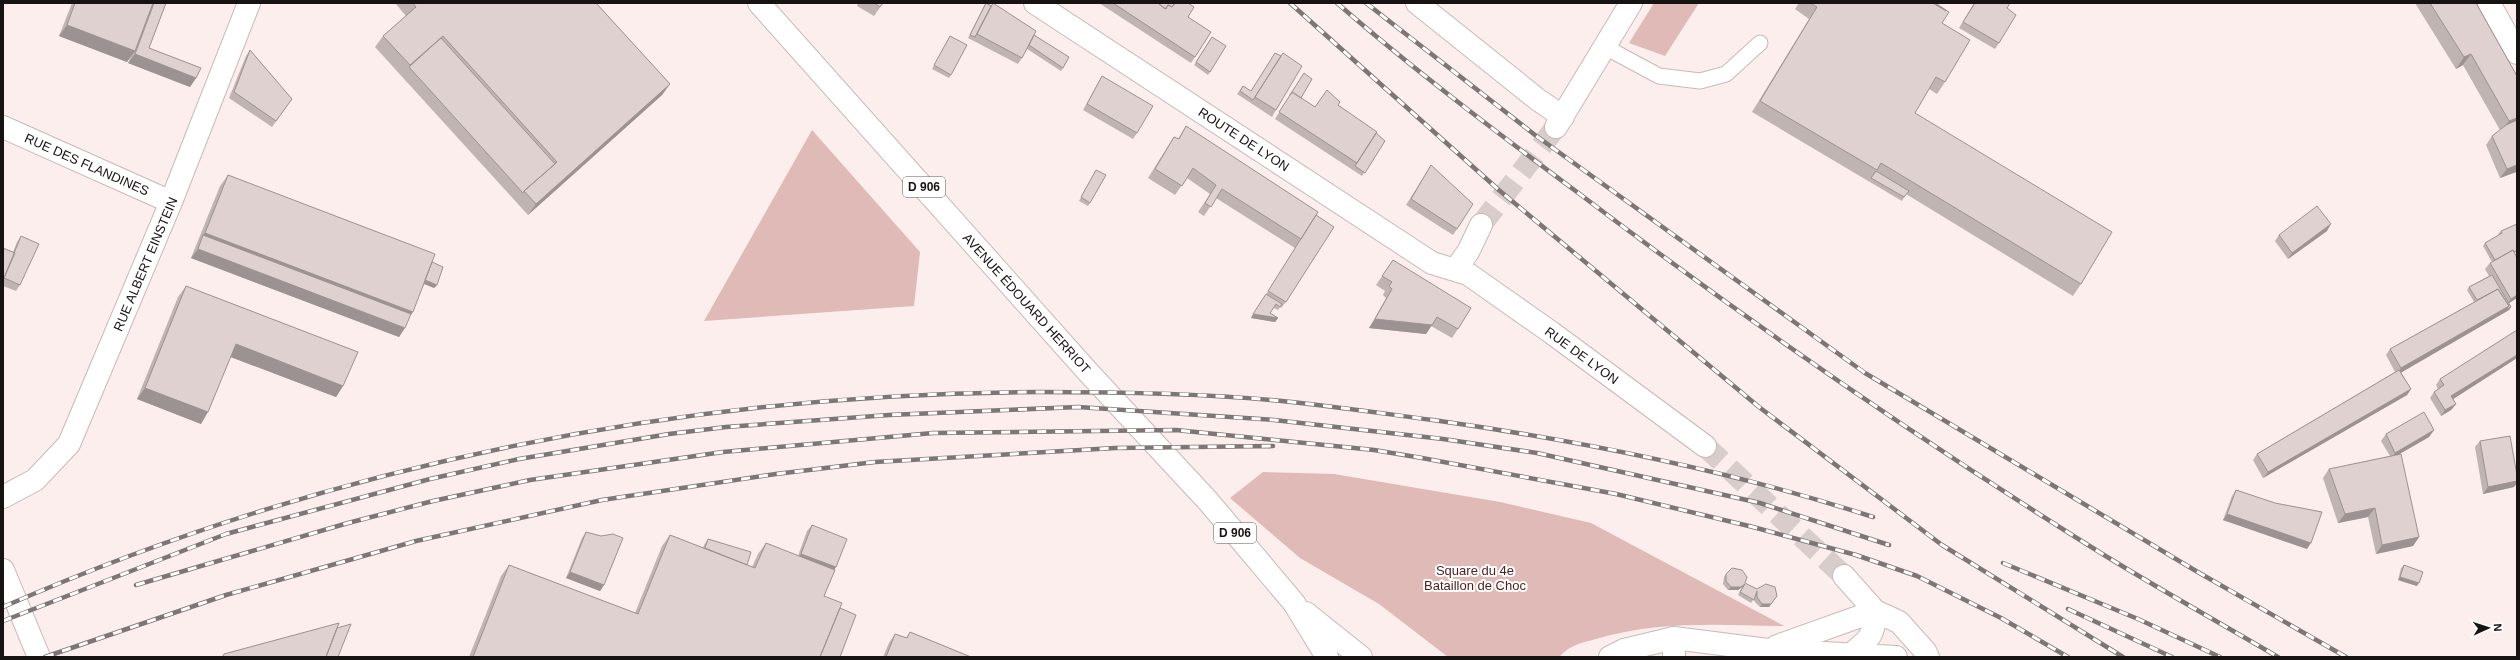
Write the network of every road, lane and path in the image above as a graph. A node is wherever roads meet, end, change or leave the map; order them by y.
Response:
1 (249, 3) edge
2 (759, 3) edge
3 (1035, 3) edge
4 (1417, 3) edge
5 (1630, 3) edge
6 (2489, 3) edge
7 (1760, 43) dead end
8 (1605, 47) junction
9 (2517, 53) edge
10 (3, 127) edge
11 (171, 202) junction
12 (1481, 225) tunnel mouth
13 (1455, 270) junction
14 (1705, 446) tunnel mouth
15 (3, 497) edge
16 (3, 570) edge
17 (1844, 576) tunnel mouth
18 (1294, 603) junction
19 (1875, 611) junction
20 (1674, 648) edge
21 (1768, 650) junction
22 (1851, 654) junction
23 (39, 657) edge
24 (1326, 657) edge
25 (1361, 657) edge
26 (1610, 657) edge
27 (1896, 657) edge
28 (1928, 657) edge

1 - 11 street, RUE ALBERT EINSTEIN
2 - 18 street, AVENUE ÉDOUARD HERRIOT / D 906
3 - 13 street, ROUTE DE LYON
4 - 8 street
5 - 8 street
6 - 9 street
7 - 8 lane
10 - 11 street, RUE DES FLANDINES
11 - 15 street, RUE ALBERT EINSTEIN
12 - 13 street
13 - 14 street, RUE DE LYON
16 - 23 street
17 - 19 street
18 - 24 street, AVENUE ÉDOUARD HERRIOT / D 906
18 - 25 street, AVENUE ÉDOUARD HERRIOT / D 906
19 - 21 street
19 - 22 street
19 - 28 street
20 - 21 street
20 - 26 street
21 - 22 street
22 - 27 street

